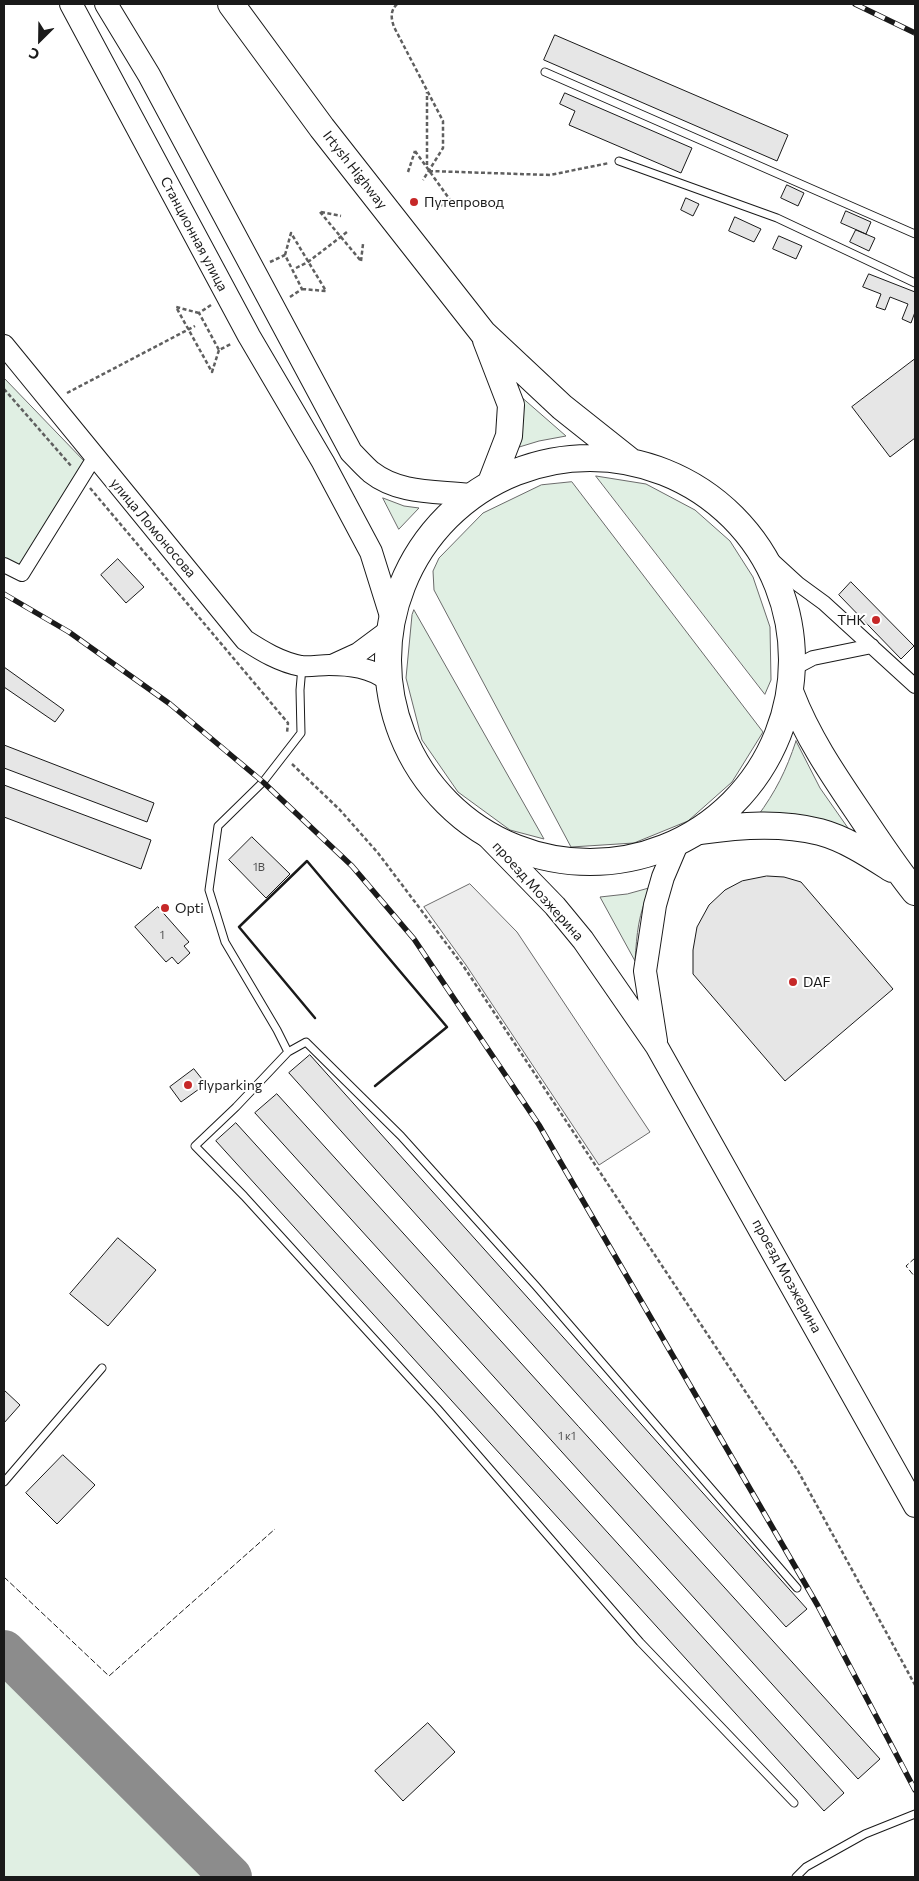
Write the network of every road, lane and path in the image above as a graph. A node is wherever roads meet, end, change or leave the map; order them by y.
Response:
1 (71, 4) edge
2 (106, 4) edge
3 (231, 4) edge
4 (397, 4) edge
5 (546, 72) dead end
6 (427, 90) junction
7 (619, 161) joint
8 (427, 165) junction
9 (429, 171) junction
10 (408, 172) dead end
11 (423, 180) dead end
12 (432, 206) dead end
13 (341, 216) dead end
14 (347, 232) dead end
15 (915, 234) edge
16 (340, 236) junction
17 (363, 244) dead end
18 (285, 255) junction
19 (308, 262) junction
20 (296, 268) dead end
21 (253, 271) junction
22 (915, 283) edge
23 (302, 289) junction
24 (226, 295) junction
25 (274, 307) junction
26 (199, 313) junction
27 (195, 326) dead end
28 (188, 330) junction
29 (483, 333) junction
30 (249, 336) junction
31 (4, 345) edge
32 (219, 350) junction
33 (4, 390) edge
34 (59, 397) dead end
35 (94, 458) junction
36 (630, 461) junction
37 (82, 478) junction
38 (492, 480) junction
39 (469, 495) junction
40 (762, 551) junction
41 (4, 565) edge
42 (390, 623) junction
43 (872, 646) junction
44 (330, 665) junction
45 (302, 666) junction
46 (794, 668) junction
47 (388, 681) junction
48 (915, 686) edge
49 (791, 694) junction
50 (283, 756) junction
51 (700, 831) junction
52 (485, 834) junction
53 (677, 844) junction
54 (907, 882) edge
55 (657, 1047) junction
56 (288, 1052) junction
57 (102, 1368) dead end
58 (4, 1482) edge
59 (915, 1506) edge
60 (797, 1588) dead end
61 (915, 1685) edge
62 (794, 1803) dead end
63 (915, 1814) edge
64 (796, 1877) edge

1 - 24 main road, Станционная улица
2 - 21 main road
3 - 29 highway, Irtysh Highway
4 - 6 path
5 - 15 lane
6 - 8 path
6 - 9 path
7 - 9 path
7 - 22 lane
8 - 9 path
8 - 10 path
9 - 11 path
9 - 12 path
13 - 16 path
14 - 16 path
16 - 17 path
16 - 19 path
18 - 19 path
18 - 21 path
18 - 23 path
19 - 20 path
19 - 23 path
21 - 25 main road
23 - 25 path
24 - 26 path
24 - 30 main road, Станционная улица
25 - 39 main road
26 - 28 path
26 - 32 path
27 - 28 path
28 - 32 path
28 - 34 path
29 - 36 highway
29 - 38 highway
30 - 32 path
30 - 42 main road, Станционная улица
31 - 35 street, улица Ломоносова
33 - 37 path
35 - 37 street
35 - 45 street, улица Ломоносова
36 - 38 highway
36 - 40 highway
37 - 41 street
37 - 50 path
38 - 39 highway
39 - 42 highway
40 - 43 street
40 - 46 highway
42 - 44 street
42 - 47 highway
43 - 46 street
43 - 48 street
44 - 45 street, улица Ломоносова
44 - 47 street
45 - 50 lane
46 - 49 highway
47 - 52 highway
49 - 51 highway
49 - 54 highway
50 - 56 lane
50 - 61 path
51 - 53 highway
51 - 54 highway
52 - 53 highway
52 - 55 main road, проезд Мозжерина
53 - 55 main road, проезд Мозжерина
55 - 59 main road, проезд Мозжерина
56 - 60 lane
56 - 62 lane
57 - 58 lane
63 - 64 lane

